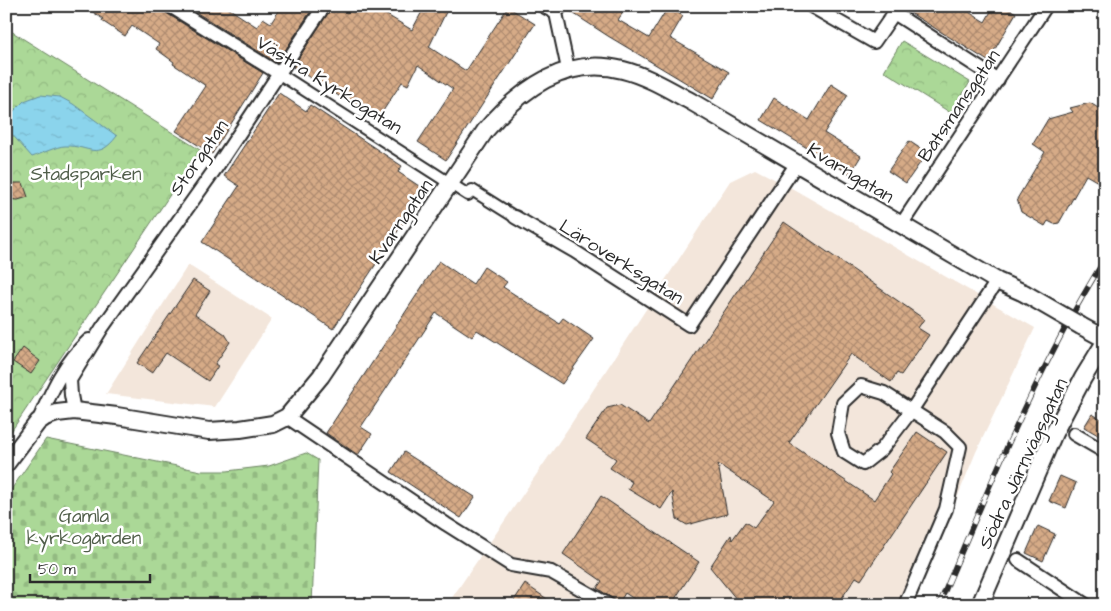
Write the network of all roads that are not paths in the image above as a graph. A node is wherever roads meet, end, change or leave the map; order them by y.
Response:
1 (170, 6) edge
2 (324, 6) edge
3 (543, 6) edge
4 (811, 6) edge
5 (1046, 6) edge
6 (559, 10) edge
7 (568, 69) junction
8 (278, 73) junction
9 (998, 80) junction
10 (797, 163) junction
11 (450, 182) junction
12 (470, 192) joint
13 (515, 217) joint
14 (901, 225) junction
15 (997, 281) junction
16 (102, 328) junction
17 (1105, 340) edge
18 (911, 410) junction
19 (74, 411) junction
20 (287, 417) junction
21 (38, 422) junction
22 (1074, 434) dead end
23 (1105, 452) edge
24 (6, 464) edge
25 (1018, 560) dead end
26 (609, 605) edge
27 (905, 605) edge
28 (980, 605) edge
29 (1086, 605) edge

1 - 8 street, Västra Kyrkogatan
2 - 8 street, Storgatan
3 - 6 street
4 - 9 street
5 - 9 street, Båtsmansgatan
6 - 7 street
7 - 10 street, Kvarngatan
7 - 11 street, Kvarngatan
8 - 11 street, Västra Kyrkogatan
8 - 16 street, Storgatan
9 - 14 street, Båtsmansgatan
10 - 13 street, Läroverksgatan
10 - 14 street, Kvarngatan
11 - 12 street, Västra Kyrkogatan
11 - 20 street, Kvarngatan
12 - 13 street, Läroverksgatan
14 - 15 street, Kvarngatan
15 - 17 street, Kvarngatan, bridge
15 - 18 street
16 - 19 street, Storgatan
16 - 21 street, Storgatan
17 - 28 street, Södra Järnvägsgatan
18 - 18 street
18 - 27 street
19 - 20 street, Kvarngatan
19 - 21 street, Kvarngatan
20 - 26 street
21 - 24 street, Storgatan
22 - 23 street
25 - 29 street

